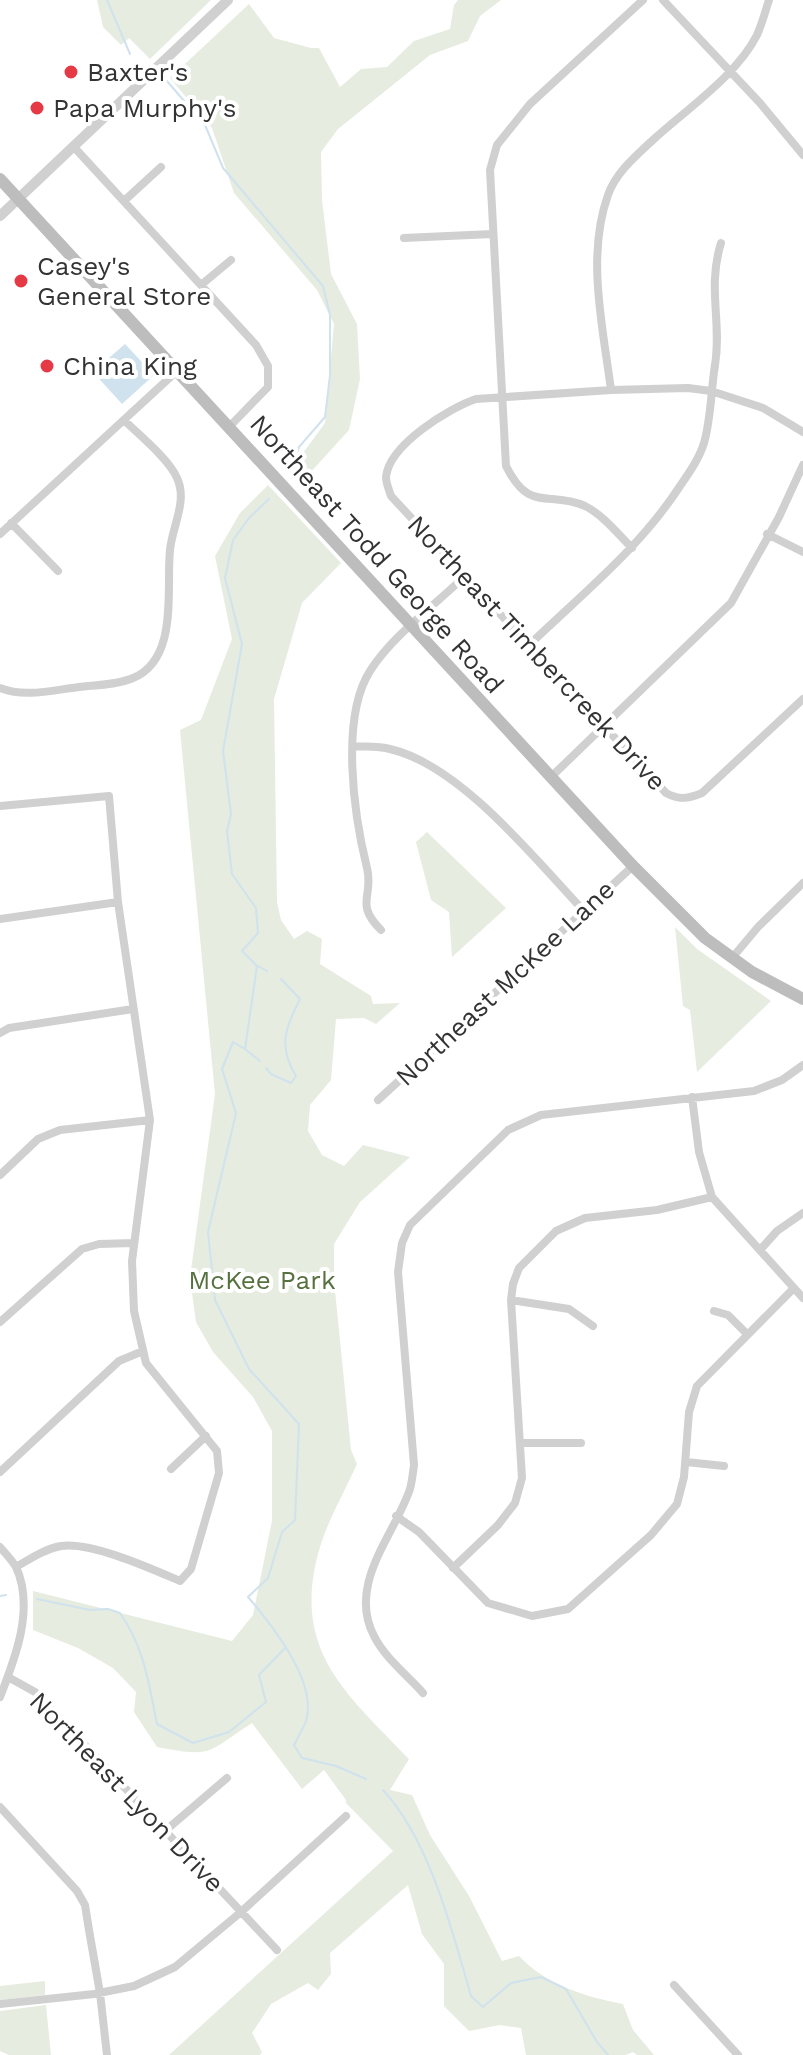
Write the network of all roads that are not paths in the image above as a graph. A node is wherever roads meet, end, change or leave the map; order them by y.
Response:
1 (228, 0) edge
2 (643, 0) edge
3 (663, 0) edge
4 (769, 0) edge
5 (729, 72) junction
6 (73, 146) junction
7 (803, 153) edge
8 (161, 167) dead end
9 (0, 179) edge
10 (19, 198) junction
11 (124, 201) junction
12 (0, 216) edge
13 (492, 234) junction
14 (404, 238) dead end
15 (721, 243) dead end
16 (231, 260) dead end
17 (201, 285) junction
18 (178, 370) junction
19 (611, 390) junction
20 (711, 391) junction
21 (503, 396) junction
22 (124, 420) junction
23 (230, 426) junction
24 (803, 432) edge
25 (803, 465) edge
26 (11, 523) junction
27 (0, 534) edge
28 (767, 534) junction
29 (632, 548) junction
30 (803, 552) edge
31 (58, 571) dead end
32 (465, 576) junction
33 (411, 626) junction
34 (528, 646) junction
35 (0, 688) edge
36 (803, 699) edge
37 (601, 726) junction
38 (353, 746) junction
39 (551, 777) junction
40 (0, 806) edge
41 (633, 866) junction
42 (803, 883) edge
43 (118, 902) junction
44 (583, 910) junction
45 (0, 919) edge
46 (381, 930) dead end
47 (732, 958) junction
48 (803, 999) edge
49 (133, 1009) junction
50 (0, 1033) edge
51 (803, 1065) edge
52 (692, 1097) junction
53 (378, 1100) dead end
54 (150, 1120) junction
55 (0, 1175) edge
56 (712, 1197) junction
57 (803, 1213) edge
58 (133, 1243) junction
59 (760, 1250) junction
60 (794, 1288) junction
61 (803, 1298) edge
62 (511, 1300) junction
63 (714, 1311) dead end
64 (0, 1322) edge
65 (593, 1326) dead end
66 (747, 1334) junction
67 (143, 1351) junction
68 (206, 1436) junction
69 (520, 1443) junction
70 (581, 1443) dead end
71 (686, 1462) junction
72 (724, 1466) dead end
73 (171, 1469) dead end
74 (0, 1472) edge
75 (396, 1516) junction
76 (0, 1547) edge
77 (16, 1567) junction
78 (453, 1568) junction
79 (8, 1677) junction
80 (423, 1693) dead end
81 (0, 1697) edge
82 (227, 1778) dead end
83 (0, 1807) edge
84 (346, 1816) dead end
85 (165, 1831) junction
86 (241, 1912) junction
87 (277, 1950) dead end
88 (674, 1985) dead end
89 (100, 1993) junction
90 (0, 2004) edge
91 (107, 2055) edge
92 (738, 2055) edge

1 - 6 street
2 - 13 street
3 - 5 street
4 - 5 street
5 - 7 street
5 - 19 street
6 - 10 street
6 - 11 street
8 - 11 street
9 - 10 main road, Northeast Todd George Road
10 - 12 street
10 - 18 main road, Northeast Todd George Road
11 - 17 street
13 - 14 street
13 - 21 street
15 - 20 street
16 - 17 street
17 - 23 street
18 - 22 street
18 - 23 main road, Northeast Todd George Road
19 - 20 street
19 - 21 street
20 - 24 street
20 - 29 street
21 - 29 street
21 - 32 street, Northeast Timbercreek Drive
22 - 26 street
22 - 35 street
23 - 33 main road, Northeast Todd George Road
25 - 28 street
26 - 27 street
26 - 31 street
28 - 30 street
28 - 37 street
29 - 34 street
32 - 33 street
32 - 34 street, Northeast Timbercreek Drive
33 - 38 street
33 - 39 main road, Northeast Todd George Road
34 - 37 street, Northeast Timbercreek Drive
36 - 37 street, Northeast Timbercreek Drive
37 - 39 street
38 - 44 street
38 - 46 street
39 - 41 main road, Northeast Todd George Road
40 - 43 street
41 - 44 street, Northeast McKee Lane
41 - 47 main road, Northeast Todd George Road
42 - 47 street
43 - 45 street
43 - 49 street
44 - 53 street, Northeast McKee Lane
47 - 48 main road, Northeast Todd George Road
49 - 50 street
49 - 54 street
51 - 52 street
52 - 56 street
52 - 75 street
54 - 55 street
54 - 58 street
56 - 59 street
56 - 62 street
57 - 59 street
58 - 64 street
58 - 67 street
59 - 60 street
60 - 61 street
60 - 66 street
62 - 65 street
62 - 69 street
63 - 66 street
66 - 71 street
67 - 68 street
67 - 74 street
68 - 73 street
68 - 77 street
69 - 70 street
69 - 78 street
71 - 72 street
71 - 78 street
75 - 78 street
75 - 80 street
76 - 77 street
77 - 79 street
79 - 81 street
79 - 85 street, Northeast Lyon Drive
82 - 85 street
83 - 89 street
84 - 86 street
85 - 86 street, Northeast Lyon Drive
86 - 87 street, Northeast Lyon Drive
86 - 89 street
88 - 92 street
89 - 90 street
89 - 91 street

